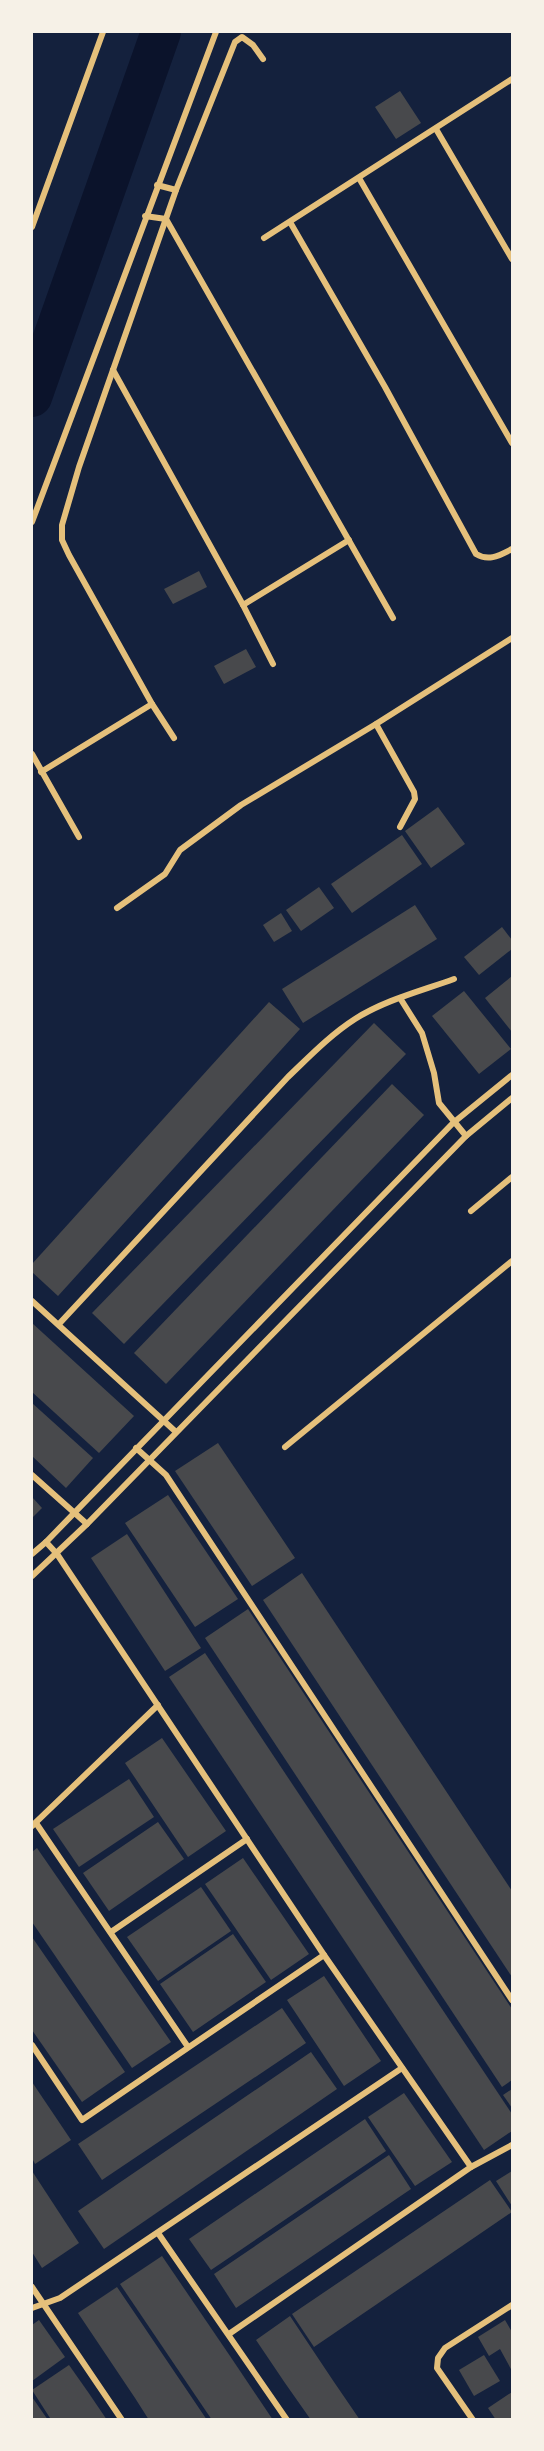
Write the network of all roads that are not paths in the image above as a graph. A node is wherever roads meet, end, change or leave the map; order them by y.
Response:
1 (103, 32) edge
2 (216, 32) edge
3 (263, 59) dead end
4 (513, 79) edge
5 (436, 129) junction
6 (359, 178) junction
7 (157, 185) junction
8 (176, 190) junction
9 (146, 216) junction
10 (166, 219) junction
11 (290, 222) junction
12 (32, 226) edge
13 (264, 238) dead end
14 (513, 259) edge
15 (113, 370) junction
16 (513, 443) edge
17 (32, 522) edge
18 (349, 540) junction
19 (513, 549) edge
20 (243, 605) junction
21 (393, 618) dead end
22 (513, 638) edge
23 (273, 664) dead end
24 (152, 705) junction
25 (376, 724) junction
26 (174, 738) dead end
27 (32, 754) edge
28 (41, 772) junction
29 (400, 827) dead end
30 (79, 837) dead end
31 (117, 908) dead end
32 (454, 979) dead end
33 (400, 998) junction
34 (513, 1075) edge
35 (513, 1098) edge
36 (453, 1122) junction
37 (466, 1136) junction
38 (513, 1176) edge
39 (471, 1211) dead end
40 (513, 1261) edge
41 (32, 1301) edge
42 (59, 1324) junction
43 (163, 1420) junction
44 (176, 1432) junction
45 (285, 1447) dead end
46 (136, 1448) junction
47 (149, 1461) junction
48 (32, 1475) edge
49 (74, 1513) junction
50 (87, 1524) junction
51 (46, 1542) junction
52 (32, 1554) edge
53 (57, 1554) junction
54 (32, 1576) edge
55 (158, 1706) junction
56 (34, 1824) edge
57 (247, 1839) junction
58 (111, 1932) junction
59 (324, 1955) junction
60 (513, 2000) edge
61 (32, 2045) edge
62 (188, 2047) junction
63 (402, 2068) junction
64 (513, 2145) edge
65 (471, 2167) junction
66 (158, 2233) junction
67 (32, 2287) edge
68 (43, 2305) junction
69 (513, 2305) edge
70 (32, 2308) edge
71 (229, 2334) junction
72 (122, 2420) edge
73 (287, 2420) edge
74 (473, 2420) edge

1 - 12 street
2 - 7 street
3 - 8 street
4 - 5 street
5 - 6 street
5 - 14 street
6 - 11 street
6 - 16 street
7 - 8 street
7 - 9 street
8 - 10 street
9 - 10 street
9 - 17 street
10 - 15 street
10 - 18 street
11 - 13 street
11 - 19 street
15 - 20 street
15 - 24 street
18 - 20 street
18 - 21 street
20 - 23 street
22 - 25 street
24 - 26 street
24 - 28 street
25 - 29 street
25 - 31 street
27 - 28 street
28 - 30 street
32 - 33 street
33 - 36 street
33 - 42 street
34 - 36 street
35 - 37 street
36 - 37 street
36 - 43 street
37 - 44 street
38 - 39 street
40 - 45 street
41 - 42 street
42 - 43 street
43 - 44 street
43 - 46 street
44 - 47 street
46 - 47 street
46 - 49 street
47 - 50 street
47 - 60 street
48 - 49 street
49 - 50 street
49 - 51 street
50 - 53 street
51 - 52 street
51 - 53 street
53 - 54 street
53 - 55 street
55 - 56 street
55 - 57 street
56 - 58 street
57 - 58 street
57 - 59 street
58 - 62 street
59 - 62 street
59 - 63 street
61 - 62 street
63 - 65 street
63 - 66 street
64 - 65 street
65 - 71 street
66 - 68 street
66 - 71 street
67 - 68 street
68 - 70 street
68 - 72 street
69 - 74 street
71 - 73 street

